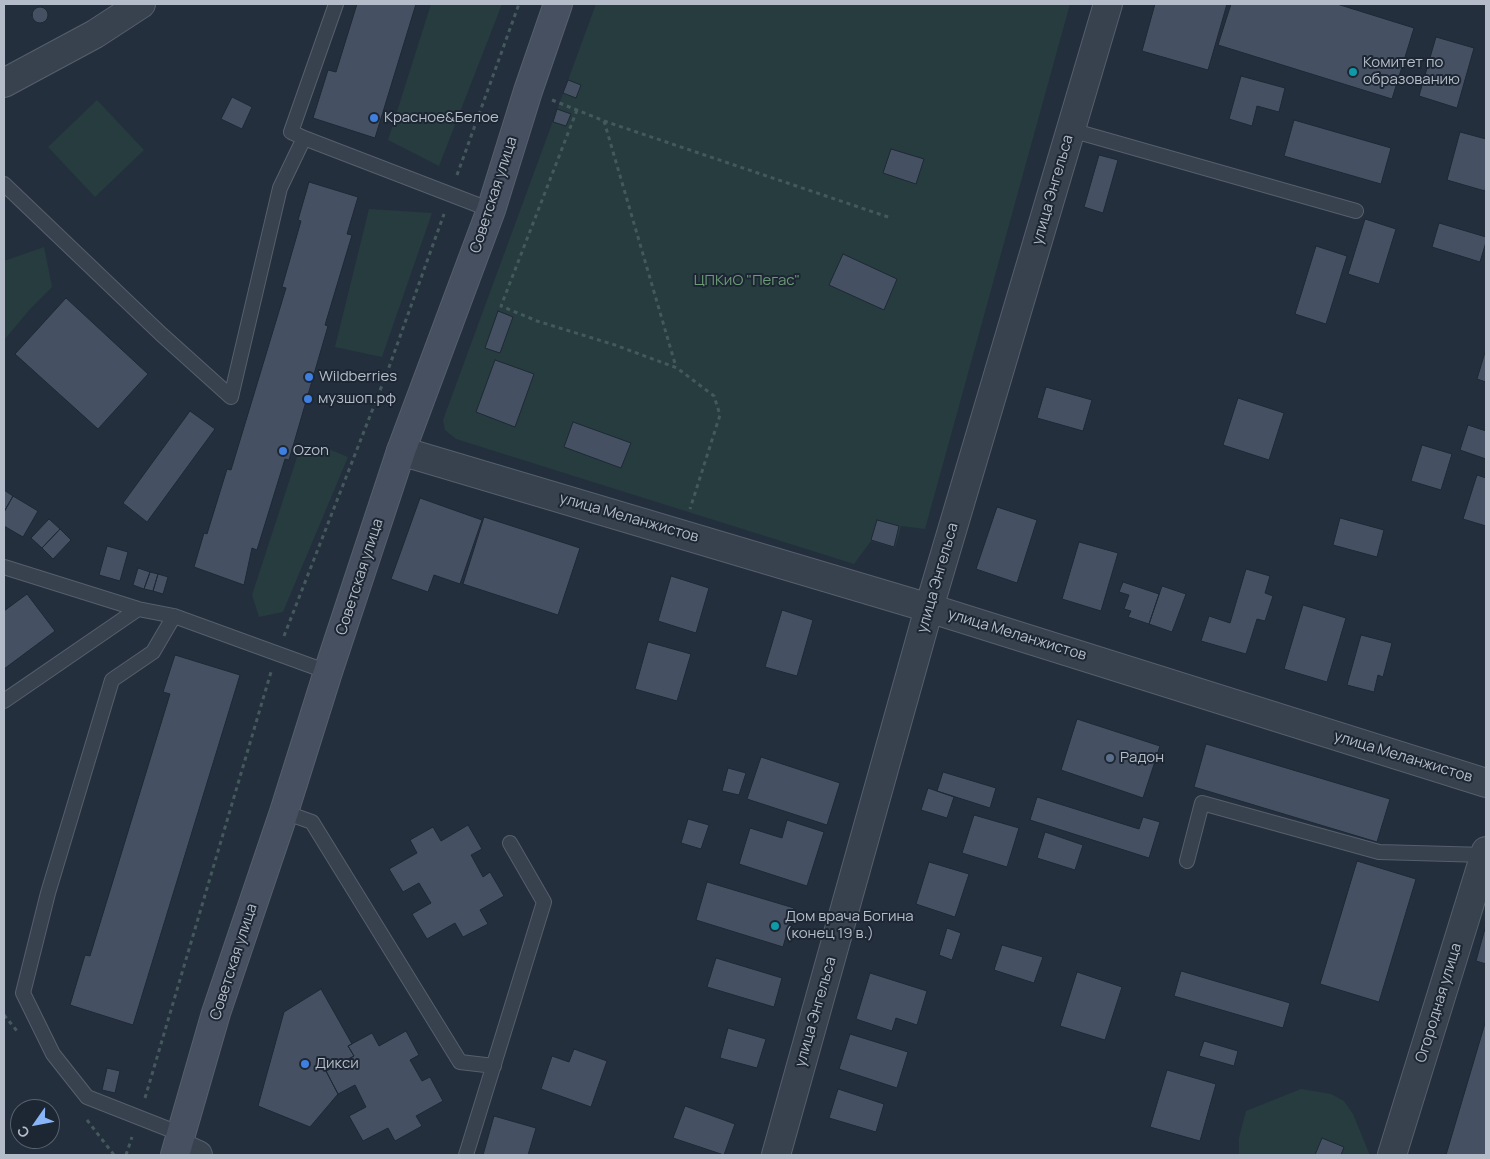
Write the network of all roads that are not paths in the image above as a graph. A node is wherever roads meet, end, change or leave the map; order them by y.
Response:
1 (141, 4) edge
2 (336, 4) edge
3 (558, 4) edge
4 (1108, 4) edge
5 (4, 83) edge
6 (1071, 130) junction
7 (304, 138) junction
8 (4, 184) edge
9 (492, 210) junction
10 (1356, 211) dead end
11 (401, 451) junction
12 (4, 567) edge
13 (138, 608) junction
14 (929, 608) junction
15 (174, 616) junction
16 (328, 672) junction
17 (4, 700) edge
18 (1486, 783) edge
19 (284, 812) junction
20 (510, 842) dead end
21 (1486, 853) edge
22 (1187, 861) dead end
23 (494, 1066) junction
24 (183, 1148) edge
25 (466, 1155) edge
26 (776, 1155) edge
27 (1392, 1155) edge

1 - 5 street
2 - 7 lane
3 - 9 main road, Советская улица
4 - 6 street, улица Энгельса
6 - 10 lane
6 - 14 street, улица Энгельса
7 - 8 lane
7 - 9 lane
9 - 11 main road, Советская улица
11 - 14 street, улица Меланжистов
11 - 16 main road, Советская улица
12 - 13 lane
13 - 15 lane
13 - 17 lane
14 - 18 street, улица Меланжистов
14 - 26 street, улица Энгельса
15 - 16 lane
15 - 24 lane
16 - 19 main road, Советская улица
19 - 23 lane
19 - 24 main road, Советская улица
20 - 23 lane
21 - 22 lane
21 - 27 street, Огородная улица
23 - 25 lane

